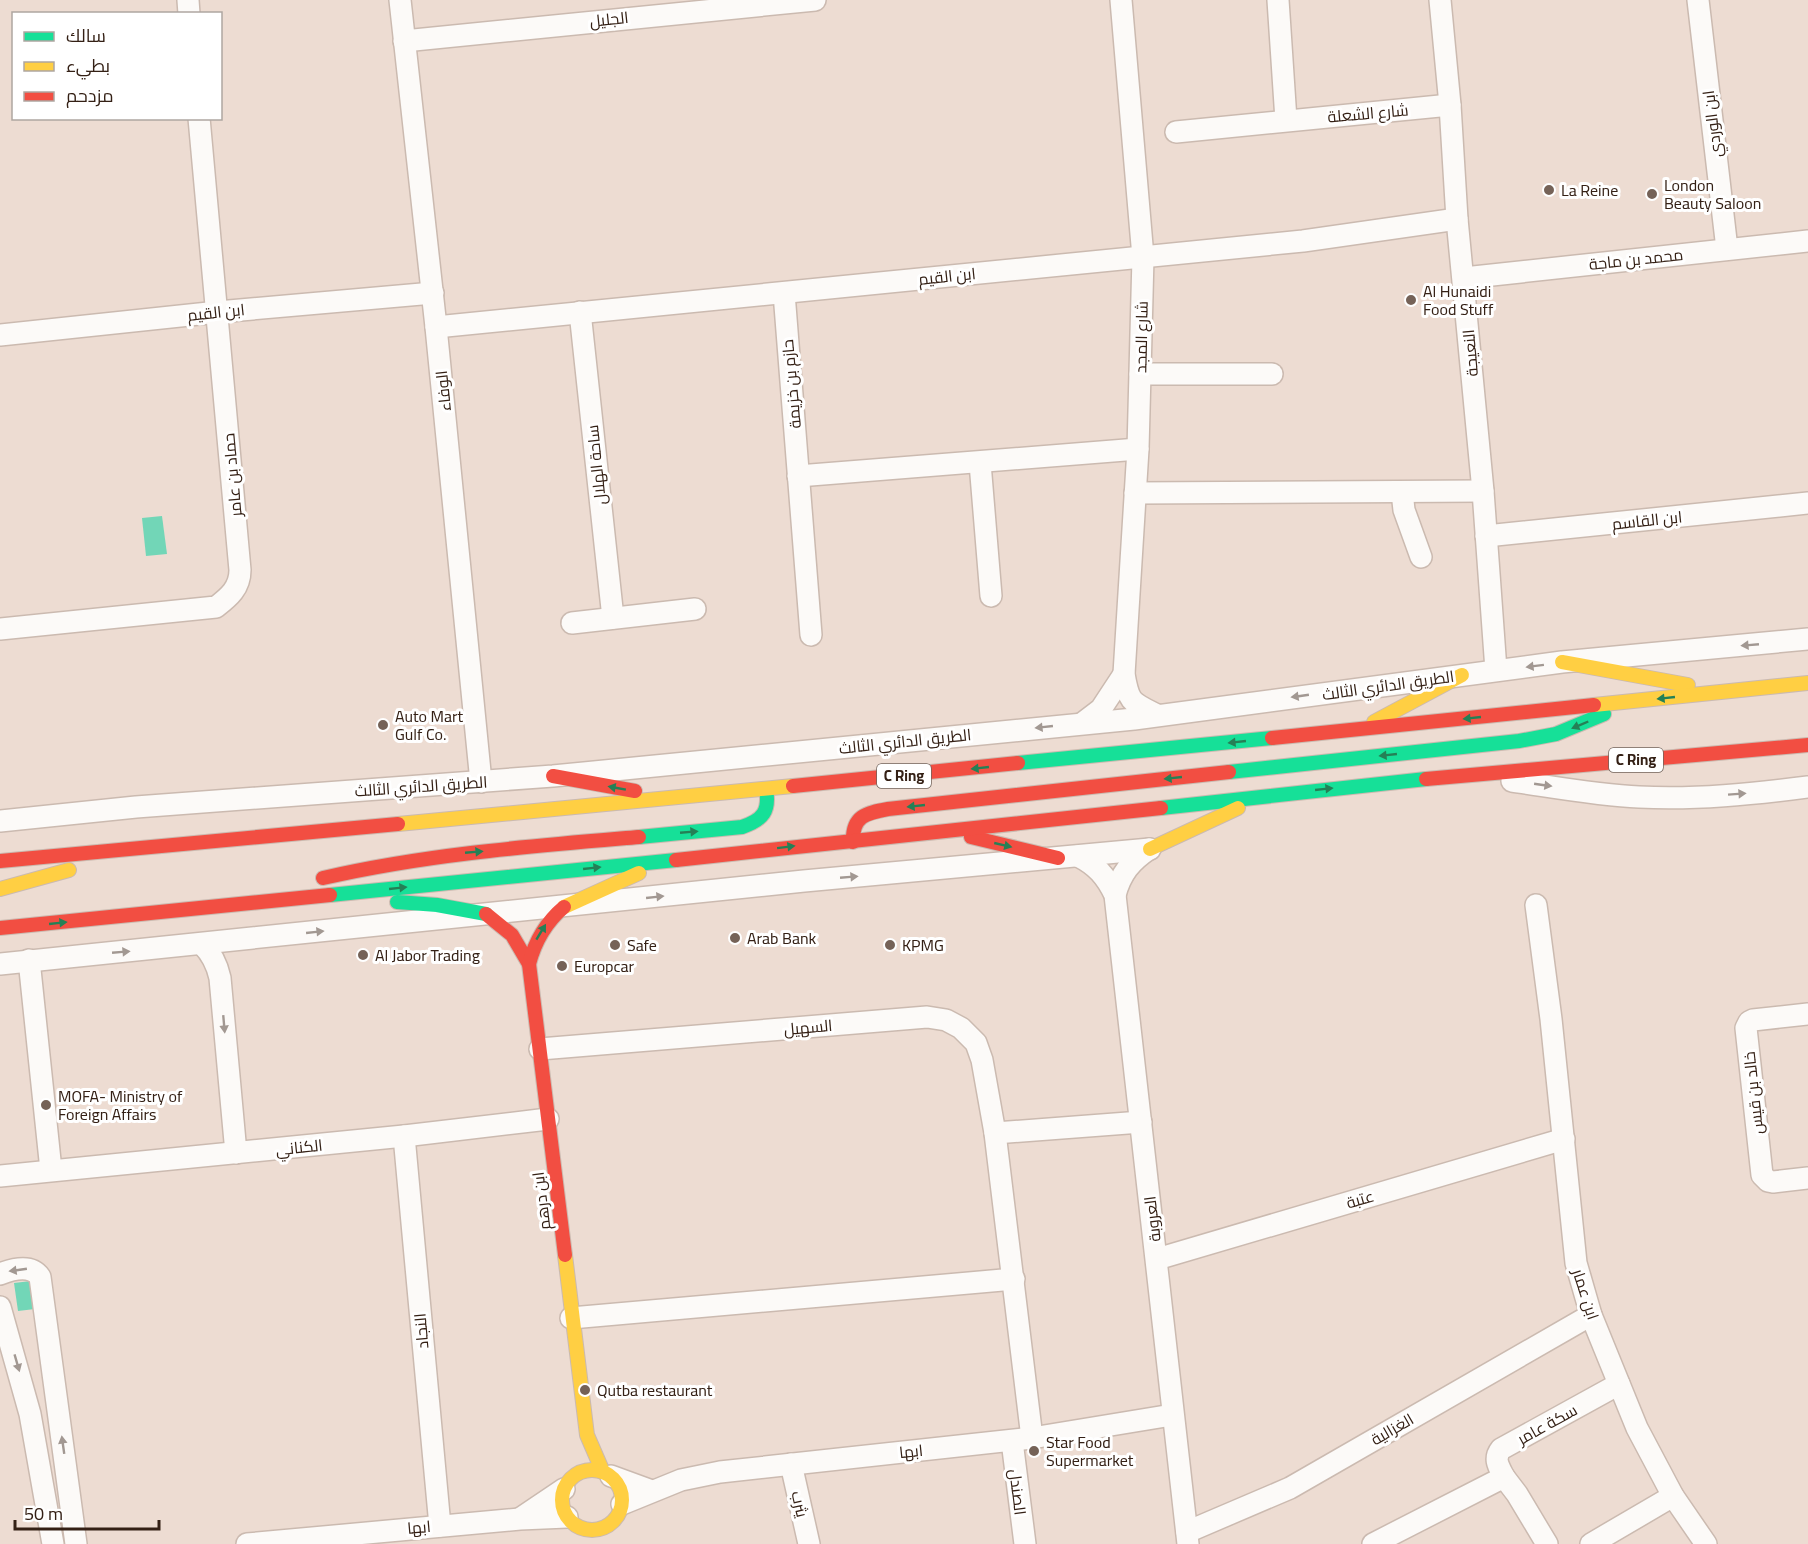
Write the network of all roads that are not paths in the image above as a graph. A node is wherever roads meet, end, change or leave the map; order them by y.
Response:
1 (400, 0) edge
2 (1121, 0) edge
3 (1278, 0) edge
4 (1440, 0) edge
5 (1698, 0) edge
6 (804, 1) edge
7 (404, 41) junction
8 (1450, 105) junction
9 (199, 120) edge
10 (1286, 120) junction
11 (1176, 132) dead end
12 (1457, 219) junction
13 (1808, 241) edge
14 (1727, 249) junction
15 (1143, 257) junction
16 (1464, 278) junction
17 (433, 293) junction
18 (784, 293) junction
19 (218, 312) junction
20 (580, 312) junction
21 (436, 327) junction
22 (0, 335) edge
23 (1140, 374) junction
24 (1272, 374) dead end
25 (1138, 449) junction
26 (980, 463) junction
27 (798, 476) junction
28 (1483, 491) junction
29 (1402, 492) junction
30 (1135, 493) junction
31 (1808, 503) edge
32 (1486, 536) junction
33 (1421, 557) dead end
34 (991, 596) dead end
35 (695, 609) dead end
36 (613, 618) junction
37 (572, 623) dead end
38 (0, 629) edge
39 (811, 635) dead end
40 (1808, 639) edge
41 (1562, 662) junction
42 (1496, 670) junction
43 (1124, 674) junction
44 (1462, 675) junction
45 (1808, 683) edge
46 (1726, 692) junction
47 (1633, 701) junction
48 (1157, 716) junction
49 (1084, 722) junction
50 (1359, 730) junction
51 (1808, 745) edge
52 (1464, 775) junction
53 (554, 776) junction
54 (481, 782) junction
55 (1808, 787) edge
56 (766, 789) junction
57 (1266, 795) junction
58 (675, 798) junction
59 (0, 821) edge
60 (948, 832) junction
61 (853, 842) junction
62 (140, 848) junction
63 (1150, 849) junction
64 (1068, 857) junction
65 (0, 861) edge
66 (664, 861) junction
67 (314, 880) dead end
68 (294, 885) dead end
69 (0, 889) edge
70 (1115, 894) junction
71 (327, 895) junction
72 (1536, 904) dead end
73 (233, 905) junction
74 (564, 907) junction
75 (486, 914) junction
76 (0, 928) edge
77 (202, 944) junction
78 (29, 960) junction
79 (0, 964) edge
80 (529, 964) junction
81 (1808, 1014) edge
82 (540, 1049) junction
83 (548, 1119) junction
84 (1141, 1122) junction
85 (995, 1133) junction
86 (404, 1136) junction
87 (1564, 1139) junction
88 (236, 1153) junction
89 (51, 1170) junction
90 (0, 1176) edge
91 (1808, 1178) edge
92 (1157, 1259) junction
93 (0, 1274) edge
94 (1014, 1279) junction
95 (0, 1307) edge
96 (1591, 1315) junction
97 (572, 1318) junction
98 (1619, 1384) junction
99 (1172, 1415) junction
100 (587, 1435) junction
101 (1022, 1440) junction
102 (791, 1464) junction
103 (607, 1474) junction
104 (1504, 1477) junction
105 (570, 1482) junction
106 (69, 1491) junction
107 (652, 1491) junction
108 (45, 1495) junction
109 (1673, 1496) junction
110 (622, 1504) junction
111 (520, 1519) junction
112 (570, 1520) junction
113 (440, 1526) junction
114 (600, 1529) junction
115 (1187, 1538) edge
116 (53, 1544) edge
117 (76, 1544) edge
118 (247, 1544) edge
119 (579, 1544) edge
120 (594, 1544) edge
121 (809, 1544) edge
122 (1025, 1544) edge
123 (1373, 1544) edge
124 (1547, 1544) edge
125 (1591, 1544) edge
126 (1706, 1544) edge

1 - 7 street, الوفاء
2 - 15 street, شارع المجد
3 - 10 street
4 - 8 street, النعيجة
5 - 14 street, ابن الوردي
6 - 7 street, الجليل
7 - 17 street, الوفاء
8 - 10 street, شارع الشعلة
8 - 12 street, النعيجة
9 - 19 street, حماد بن عامر
10 - 11 street, شارع الشعلة
12 - 15 street, ابن القيم
12 - 16 street, النعيجة
13 - 14 street, محمد بن ماجة
14 - 16 street, محمد بن ماجة
15 - 18 street, ابن القيم
15 - 23 street, شارع المجد
16 - 28 street, النعيجة
17 - 19 street, ابن القيم
17 - 21 street, الوفاء
18 - 20 street, ابن القيم
18 - 27 street, حازم بن خزيمة
19 - 22 street, ابن القيم
19 - 38 street, حماد بن عامر
20 - 21 street, ابن القيم
20 - 36 street, ساحة الهلال
21 - 54 street, الوفاء
23 - 24 street
23 - 25 street, شارع المجد
25 - 26 street
25 - 30 street, شارع المجد
26 - 27 street
26 - 34 street
27 - 39 street, حازم بن خزيمة
28 - 29 street
28 - 32 street, النعيجة
29 - 30 street
29 - 33 street
30 - 43 street, شارع المجد
31 - 32 street, ابن القاسم
32 - 42 street, النعيجة
35 - 36 street
36 - 37 street
40 -> 41 street, الطريق الدائري الثالث
41 -> 42 street, الطريق الدائري الثالث
41 - 46 main road
42 - 44 street, الطريق الدائري الثالث
43 - 48 street, شارع المجد
43 - 49 street, شارع المجد
44 -> 48 street, الطريق الدائري الثالث
44 - 50 main road
45 - 46 main road, الطريق الدائري الثالث / C Ring
46 -> 47 main road, الطريق الدائري الثالث / C Ring
47 -> 50 main road, الطريق الدائري الثالث / C Ring
47 -> 61 main road
48 - 49 street, الطريق الدائري الثالث
49 -> 53 street, الطريق الدائري الثالث
50 -> 56 main road, الطريق الدائري الثالث / C Ring
51 - 52 main road, C Ring
52 -> 55 street
57 -> 52 main road, C Ring
53 - 54 street, الطريق الدائري الثالث
58 -> 53 main road
54 - 59 street, الطريق الدائري الثالث
56 - 58 main road, الطريق الدائري الثالث / C Ring
67 -> 56 main road
57 - 60 main road, C Ring
57 - 63 main road
58 - 62 main road, الطريق الدائري الثالث / C Ring
60 - 61 main road, C Ring
60 -> 64 main road
66 -> 61 main road, C Ring
62 - 65 main road, الطريق الدائري الثالث / C Ring
62 - 69 main road
63 - 64 street
63 - 70 street, العروبة
64 - 70 street, العروبة
74 -> 64 street
71 -> 66 main road, C Ring
66 - 74 main road
68 - 73 main road
70 - 84 street, العروبة
71 - 73 main road, C Ring
71 - 75 main road
72 - 87 street, ابن عمار
76 -> 73 main road, C Ring
74 - 75 street
80 -> 74 main road, ابن درهم
77 -> 75 street
75 - 80 main road, ابن درهم
78 -> 77 street
77 -> 88 street
78 - 79 street
78 - 89 street
80 - 82 main road, ابن درهم
81 - 91 street, خالد بن قيس
82 - 83 main road, ابن درهم
82 - 85 street, السهيل
83 - 86 street, الكناني
83 - 97 main road, ابن درهم
84 - 85 street
84 - 92 street, العروبة
85 - 94 street, السهيل
86 - 88 street, الكناني
86 - 113 street, النجاد
87 - 92 street, عتبة
87 - 96 street, ابن عمار
88 - 89 street, الكناني
89 - 90 street, الكناني
92 - 99 street, العروبة
106 -> 93 street
94 - 97 street
94 - 101 street, السهيل
95 -> 108 street
96 - 98 street, ابن عمار
96 - 115 street, الغزالية
97 - 100 main road, ابن درهم
98 - 104 street, سكة عامر
98 - 109 street, ابن عمار
99 - 101 street, ابها
99 - 115 street, العروبة
100 - 103 main road, ابن درهم
100 - 105 main road, ابن درهم
101 - 102 street, ابها
101 - 122 street, الصندل
102 - 107 street, ابها
102 - 121 street, يثرب
103 - 105 main road
103 - 107 street
103 - 110 main road
104 - 123 street
104 - 124 street, سكة عامر
105 - 111 street, ابها
105 - 112 main road
106 - 108 street
106 - 117 street
107 - 110 street, ابها
108 - 116 street
109 - 125 street
109 - 126 street, ابن عمار
110 - 114 main road
111 - 112 street, ابها
111 - 113 street, ابها
112 - 114 main road
112 - 119 main road
113 - 118 street, ابها
114 - 120 main road

